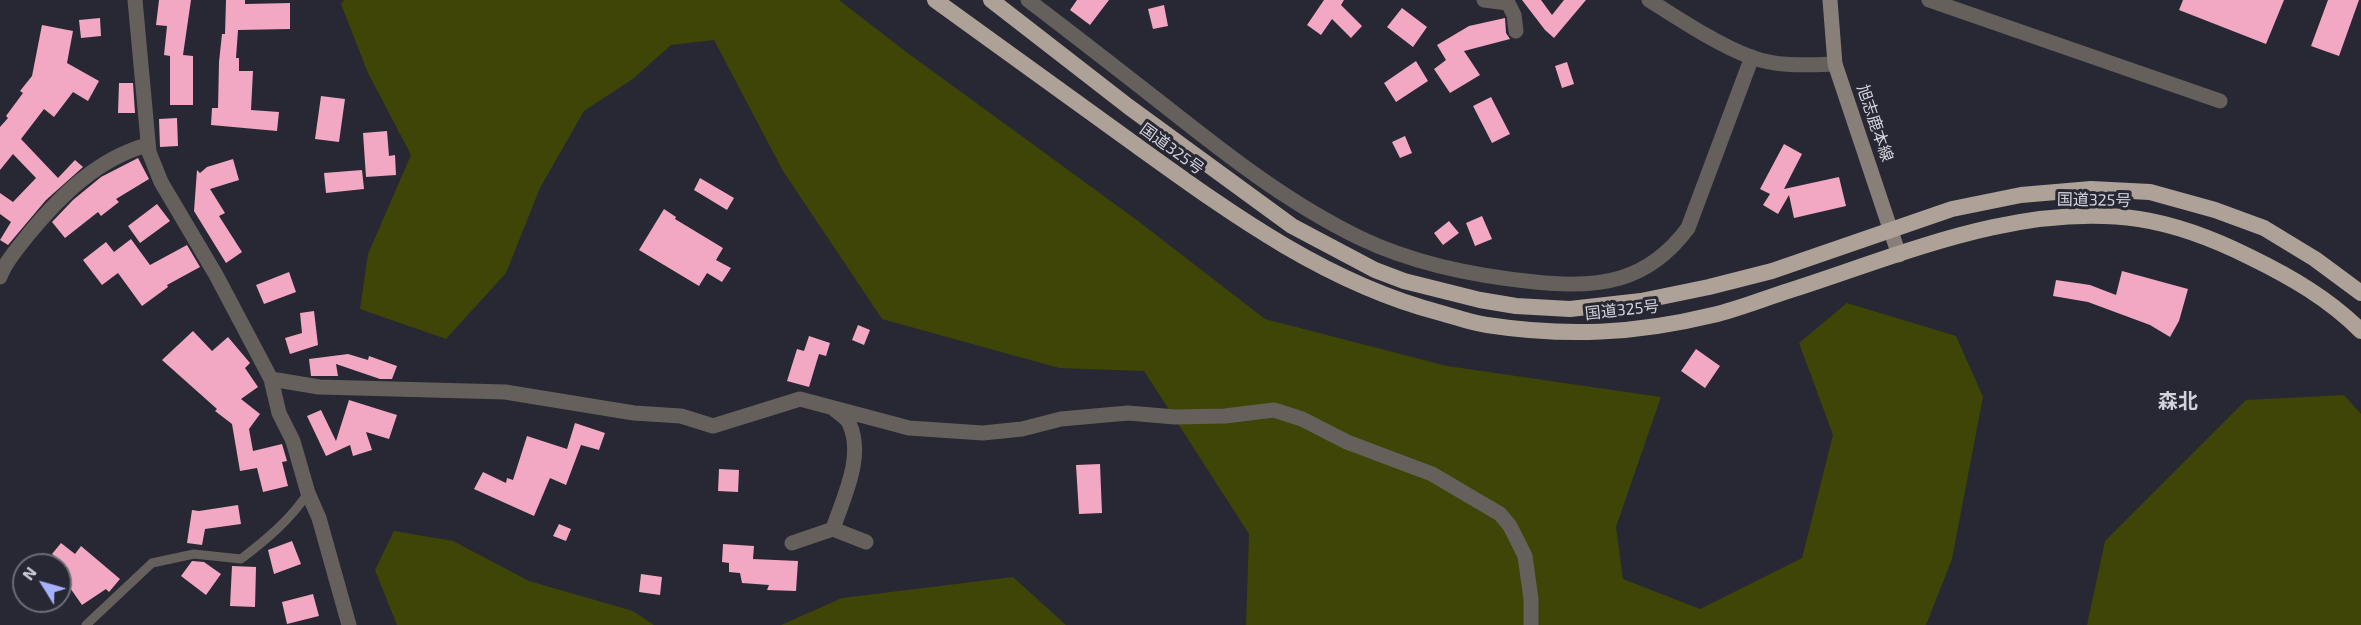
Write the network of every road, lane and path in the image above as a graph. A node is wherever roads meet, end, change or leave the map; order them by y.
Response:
1 (135, 0) edge
2 (935, 0) edge
3 (991, 0) edge
4 (1028, 0) edge
5 (1484, 0) edge
6 (1649, 0) edge
7 (1830, 0) edge
8 (1929, 0) edge
9 (1516, 31) dead end
10 (1752, 57) junction
11 (1835, 64) junction
12 (2220, 101) dead end
13 (147, 145) junction
14 (1891, 230) junction
15 (1899, 255) junction
16 (0, 277) edge
17 (2361, 293) edge
18 (2361, 331) edge
19 (271, 379) junction
20 (830, 406) junction
21 (308, 493) junction
22 (834, 529) junction
23 (866, 542) dead end
24 (792, 543) dead end
25 (86, 625) edge
26 (350, 625) edge
27 (1531, 625) edge

1 - 13 street
2 - 15 highway, 国道325号
3 - 14 highway, 国道325号
4 - 10 street
5 - 9 street
6 - 10 street
7 - 11 main road, 旭志鹿本線
8 - 12 street
10 - 11 street
11 - 14 main road, 旭志鹿本線
13 - 16 street
13 - 19 street
14 - 15 main road, 旭志鹿本線
14 - 17 highway, 国道325号
15 - 18 highway, 国道325号
19 - 20 street
19 - 21 street
20 - 22 street
20 - 27 street
21 - 25 lane
21 - 26 street
22 - 23 street
22 - 24 street

